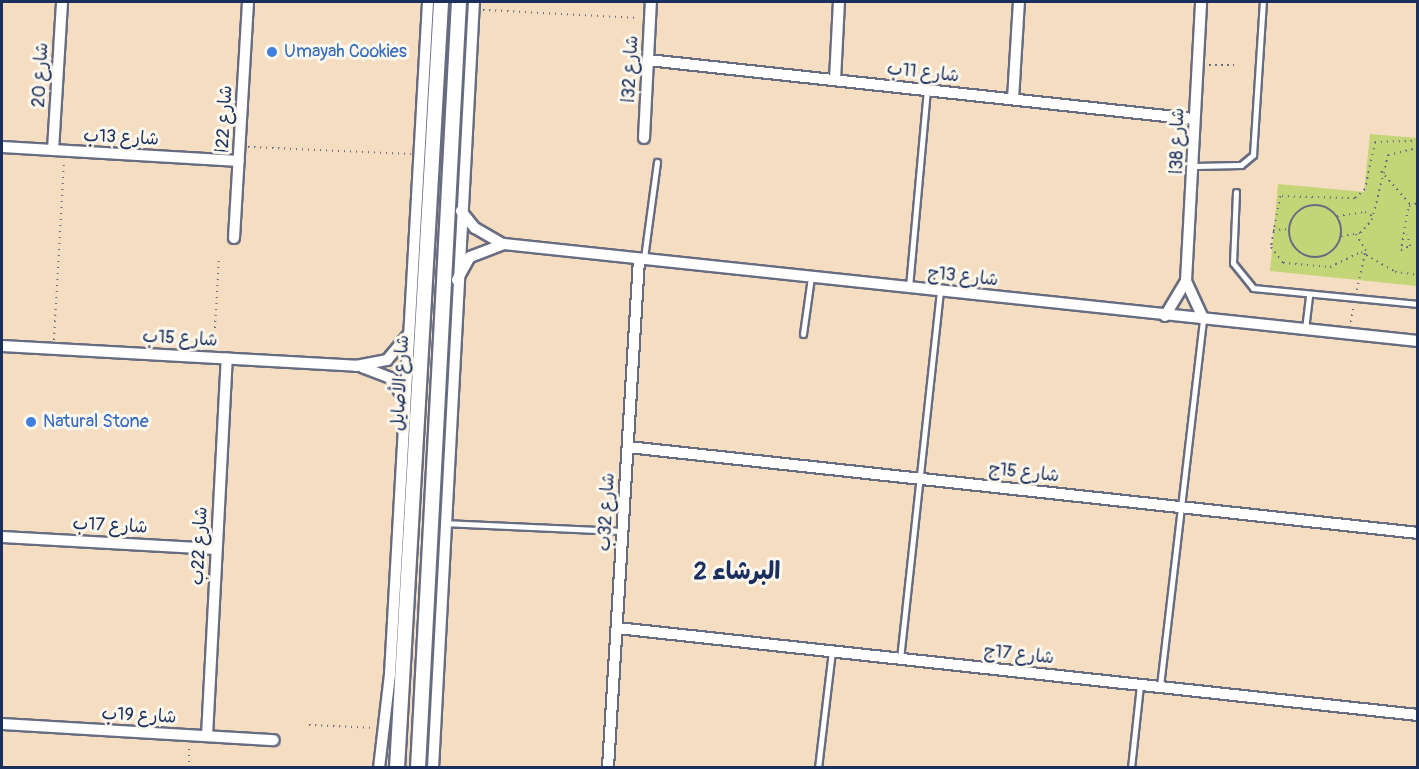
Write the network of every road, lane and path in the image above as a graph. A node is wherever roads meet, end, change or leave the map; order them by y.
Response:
1 (62, 2) edge
2 (248, 2) edge
3 (428, 2) edge
4 (441, 2) edge
5 (459, 2) edge
6 (651, 2) edge
7 (839, 2) edge
8 (1018, 2) edge
9 (1201, 2) edge
10 (1263, 2) edge
11 (474, 6) edge
12 (651, 18) junction
13 (648, 60) junction
14 (1197, 65) junction
15 (1234, 65) dead end
16 (835, 80) junction
17 (927, 90) junction
18 (1013, 99) junction
19 (1194, 119) junction
20 (644, 138) dead end
21 (1418, 141) edge
22 (2, 147) edge
23 (240, 147) junction
24 (1418, 148) edge
25 (53, 150) junction
26 (64, 151) junction
27 (420, 154) junction
28 (239, 161) junction
29 (657, 162) dead end
30 (1195, 166) junction
31 (1381, 171) junction
32 (1236, 192) dead end
33 (1418, 203) edge
34 (1409, 206) junction
35 (461, 211) junction
36 (1336, 217) junction
37 (1374, 217) junction
38 (1291, 229) junction
39 (1273, 230) junction
40 (1356, 234) junction
41 (1407, 234) junction
42 (1341, 236) junction
43 (234, 238) dead end
44 (504, 244) junction
45 (1368, 254) junction
46 (219, 256) dead end
47 (642, 259) junction
48 (1418, 275) edge
49 (811, 277) junction
50 (457, 280) junction
51 (1186, 281) junction
52 (425, 285) junction
53 (909, 287) junction
54 (940, 291) junction
55 (1309, 294) junction
56 (1418, 304) edge
57 (1165, 316) junction
58 (1203, 318) junction
59 (410, 327) junction
60 (1305, 329) junction
61 (803, 334) dead end
62 (1418, 341) edge
63 (2, 346) edge
64 (54, 349) junction
65 (213, 358) junction
66 (227, 359) junction
67 (356, 366) junction
68 (405, 407) junction
69 (628, 447) junction
70 (919, 478) junction
71 (1180, 507) junction
72 (623, 531) junction
73 (438, 533) junction
74 (1418, 533) edge
75 (2, 537) edge
76 (216, 549) junction
77 (401, 584) junction
78 (617, 628) junction
79 (832, 651) junction
80 (900, 659) junction
81 (1140, 685) junction
82 (1160, 687) junction
83 (1418, 715) edge
84 (2, 724) edge
85 (309, 725) dead end
86 (381, 728) junction
87 (190, 735) junction
88 (207, 736) junction
89 (274, 740) dead end
90 (189, 768) edge
91 (379, 768) edge
92 (397, 768) edge
93 (418, 768) edge
94 (433, 768) edge
95 (608, 768) edge
96 (818, 768) edge
97 (1131, 768) edge

1 - 25 street, شارع 20
2 - 23 street, شارع 22ا
3 - 27 street
4 - 52 street, شارع الأصايل
5 - 73 street, شارع الأصايل
6 - 12 street, شارع 32ا
7 - 16 street
8 - 18 street
9 - 14 street, شارع 38ا
10 - 30 lane
11 - 12 path
11 - 35 street
12 - 13 street, شارع 32ا
13 - 16 street, شارع 11ب
13 - 20 street, شارع 32ا
14 - 15 path
14 - 19 street, شارع 38ا
16 - 17 street, شارع 11ب
17 - 18 street, شارع 11ب
17 - 53 lane
18 - 19 street, شارع 11ب
19 - 30 street, شارع 38ا
21 - 39 path
22 - 25 street, شارع 13ب
23 - 27 path
23 - 28 street, شارع 22ا
24 - 31 path
25 - 26 street, شارع 13ب
26 - 28 street, شارع 13ب
26 - 64 path
27 - 59 street
28 - 43 street, شارع 22ا
29 - 47 lane
30 - 51 street, شارع 38ا
31 - 34 path
31 - 37 path
32 - 55 lane
33 - 34 path
34 - 41 path
35 - 44 street, شارع 13ج
35 - 50 street
36 - 37 path
36 - 38 path
36 - 42 path
37 - 40 path
38 - 39 path
38 - 42 path
39 - 45 path
40 - 42 path
40 - 45 path
41 - 41 path
44 - 47 street, شارع 13ج
44 - 50 street, شارع 13ج
45 - 48 path
46 - 65 path
47 - 49 street, شارع 13ج
47 - 69 street, شارع 32ب
49 - 53 street, شارع 13ج
49 - 61 lane
50 - 73 street
51 - 57 street, شارع 38ا
51 - 58 street, شارع 38ا
52 - 59 street
52 - 77 street, شارع الأصايل
53 - 54 street, شارع 13ج
54 - 57 street, شارع 13ج
54 - 70 lane
55 - 56 lane
55 - 60 lane
57 - 58 street, شارع 13ج
58 - 60 street, شارع 13ج
58 - 71 lane
59 - 67 street, شارع 15ب
59 - 68 street
60 - 62 street, شارع 13ج
63 - 64 street, شارع 15ب
64 - 65 street, شارع 15ب
65 - 66 street, شارع 15ب
66 - 67 street, شارع 15ب
66 - 76 street, شارع 22ب
67 - 68 street, شارع 15ب
68 - 77 street
69 - 70 street, شارع 15ج
69 - 72 street, شارع 32ب
70 - 71 street, شارع 15ج
70 - 80 lane
71 - 74 street, شارع 15ج
71 - 82 lane
72 - 73 lane
72 - 78 street, شارع 32ب
73 - 93 street, شارع الأصايل
73 - 94 street
75 - 76 street, شارع 17ب
76 - 88 street, شارع 22ب
77 - 86 street
77 - 92 street, شارع الأصايل
78 - 79 street, شارع 17ج
78 - 95 street, شارع 32ب
79 - 80 street, شارع 17ج
79 - 96 lane
80 - 81 street, شارع 17ج
81 - 82 street, شارع 17ج
81 - 97 lane
82 - 83 street, شارع 17ج
84 - 87 street, شارع 19ب
85 - 86 path
86 - 91 street
87 - 88 street, شارع 19ب
87 - 90 path
88 - 89 street, شارع 19ب

